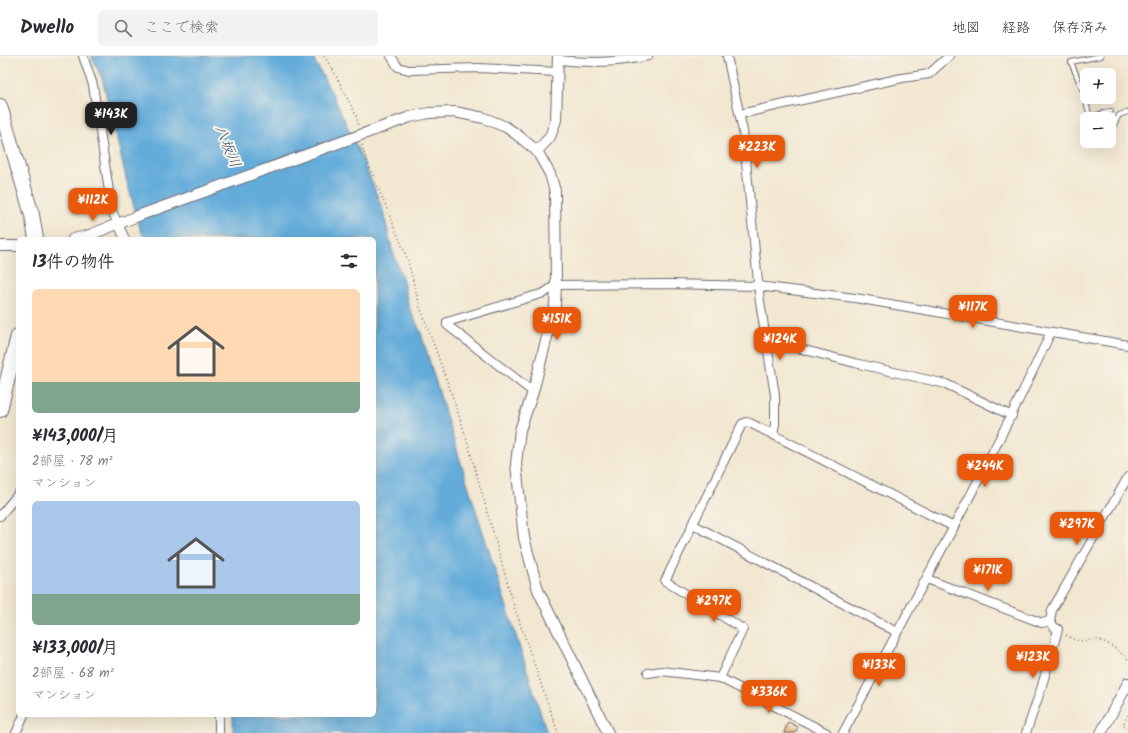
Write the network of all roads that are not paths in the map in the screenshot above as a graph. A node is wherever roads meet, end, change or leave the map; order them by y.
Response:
1 (83, 56) edge
2 (391, 56) edge
3 (648, 56) edge
4 (727, 56) edge
5 (949, 56) edge
6 (1102, 56) edge
7 (558, 58) edge
8 (558, 72) junction
9 (0, 106) edge
10 (1111, 111) dead end
11 (1128, 112) edge
12 (740, 114) junction
13 (1116, 121) edge
14 (536, 151) junction
15 (118, 224) junction
16 (36, 237) edge
17 (82, 237) edge
18 (124, 237) edge
19 (0, 246) edge
20 (16, 246) edge
21 (556, 285) junction
22 (758, 286) junction
23 (1051, 332) junction
24 (766, 340) junction
25 (16, 344) edge
26 (1128, 345) edge
27 (532, 392) junction
28 (0, 410) edge
29 (1012, 416) junction
30 (773, 434) junction
31 (1128, 477) edge
32 (16, 496) edge
33 (0, 516) edge
34 (692, 524) junction
35 (954, 527) junction
36 (927, 579) junction
37 (1050, 621) junction
38 (897, 632) junction
39 (648, 673) dead end
40 (720, 678) junction
41 (1128, 683) edge
42 (23, 717) edge
43 (219, 717) edge
44 (16, 733) edge
45 (219, 733) edge
46 (608, 733) edge
47 (826, 733) edge
48 (843, 733) edge
49 (1026, 733) edge
50 (1101, 733) edge

1 - 15 street
2 - 8 street
3 - 7 street
4 - 12 street
5 - 12 street
6 - 10 lane
7 - 8 street
8 - 14 street
9 - 16 highway
11 - 13 lane
12 - 22 street
14 - 15 street
14 - 21 street
15 - 17 street
15 - 18 street
19 - 20 street
21 - 22 street
21 - 27 street
21 - 27 street
22 - 23 street
22 - 24 street
23 - 26 street
23 - 29 street
24 - 29 street
24 - 30 street
25 - 28 highway
27 - 46 street
29 - 35 street
30 - 34 street
30 - 35 street
31 - 37 street
32 - 33 street
34 - 38 street
34 - 40 street
35 - 36 street
36 - 37 street
36 - 38 street
37 - 49 street
38 - 48 street
39 - 40 street
40 - 47 street
41 - 50 street
42 - 44 street
43 - 45 street

